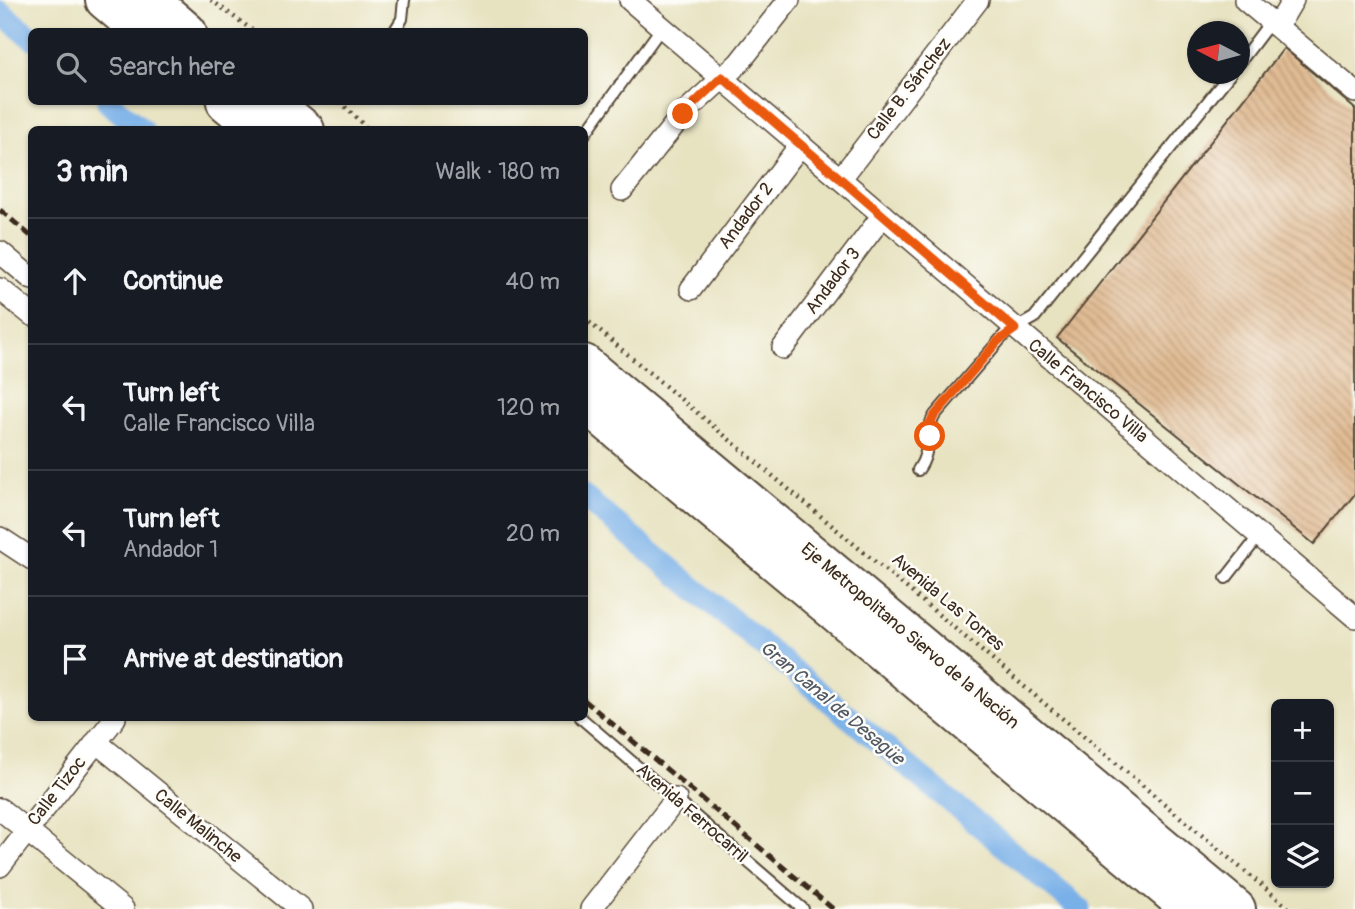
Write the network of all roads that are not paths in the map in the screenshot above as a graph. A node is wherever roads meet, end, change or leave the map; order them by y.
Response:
1 (105, 0) edge
2 (150, 0) edge
3 (404, 0) edge
4 (630, 0) edge
5 (789, 0) edge
6 (978, 0) edge
7 (1245, 0) edge
8 (1293, 0) edge
9 (1274, 24) junction
10 (662, 27) junction
11 (137, 28) edge
12 (182, 28) edge
13 (396, 28) edge
14 (1250, 51) edge
15 (722, 77) junction
16 (1222, 84) edge
17 (1355, 92) edge
18 (230, 105) edge
19 (275, 105) edge
20 (255, 126) edge
21 (299, 126) edge
22 (588, 129) edge
23 (801, 144) junction
24 (841, 178) junction
25 (622, 190) dead end
26 (883, 215) junction
27 (0, 252) edge
28 (28, 276) edge
29 (0, 289) edge
30 (691, 289) dead end
31 (28, 312) edge
32 (1015, 329) junction
33 (783, 348) dead end
34 (588, 367) edge
35 (588, 405) edge
36 (918, 470) dead end
37 (1259, 536) junction
38 (0, 538) edge
39 (28, 556) edge
40 (1226, 578) dead end
41 (1355, 617) edge
42 (113, 721) edge
43 (584, 721) edge
44 (96, 742) junction
45 (676, 799) junction
46 (0, 810) edge
47 (27, 831) junction
48 (0, 866) edge
49 (122, 909) edge
50 (301, 909) edge
51 (591, 909) edge
52 (803, 909) edge
53 (1191, 909) edge
54 (1236, 909) edge

1 - 11 highway
2 - 12 highway
3 - 13 lane
4 - 10 street, Calle Francisco Villa
5 - 15 street
6 - 24 street, Calle B. Sánchez
7 - 9 street
8 - 9 street
9 - 14 lane
9 - 17 street
10 - 15 street, Calle Francisco Villa
10 - 22 lane
15 - 23 street, Calle Francisco Villa
15 - 25 street
16 - 32 lane
18 - 20 highway
19 - 21 highway
23 - 24 street, Calle Francisco Villa
23 - 30 street, Andador 2
24 - 26 street, Calle Francisco Villa
26 - 32 street, Calle Francisco Villa
26 - 33 street, Andador 3
27 - 28 street
29 - 31 street
32 - 36 lane
32 - 37 street, Calle Francisco Villa
34 - 54 highway, Eje Metropolitano Siervo de la Nación
35 - 53 highway, Eje Metropolitano Siervo de la Nación
37 - 40 lane
37 - 41 street, Calle Francisco Villa
38 - 39 street
42 - 44 street, Calle Tizoc
43 - 45 lane, Avenida Ferrocarril
44 - 47 street, Calle Tizoc
44 - 50 street, Calle Malinche
45 - 51 street
45 - 52 lane, Avenida Ferrocarril
46 - 47 street
47 - 48 street, Calle Tizoc
47 - 49 street

